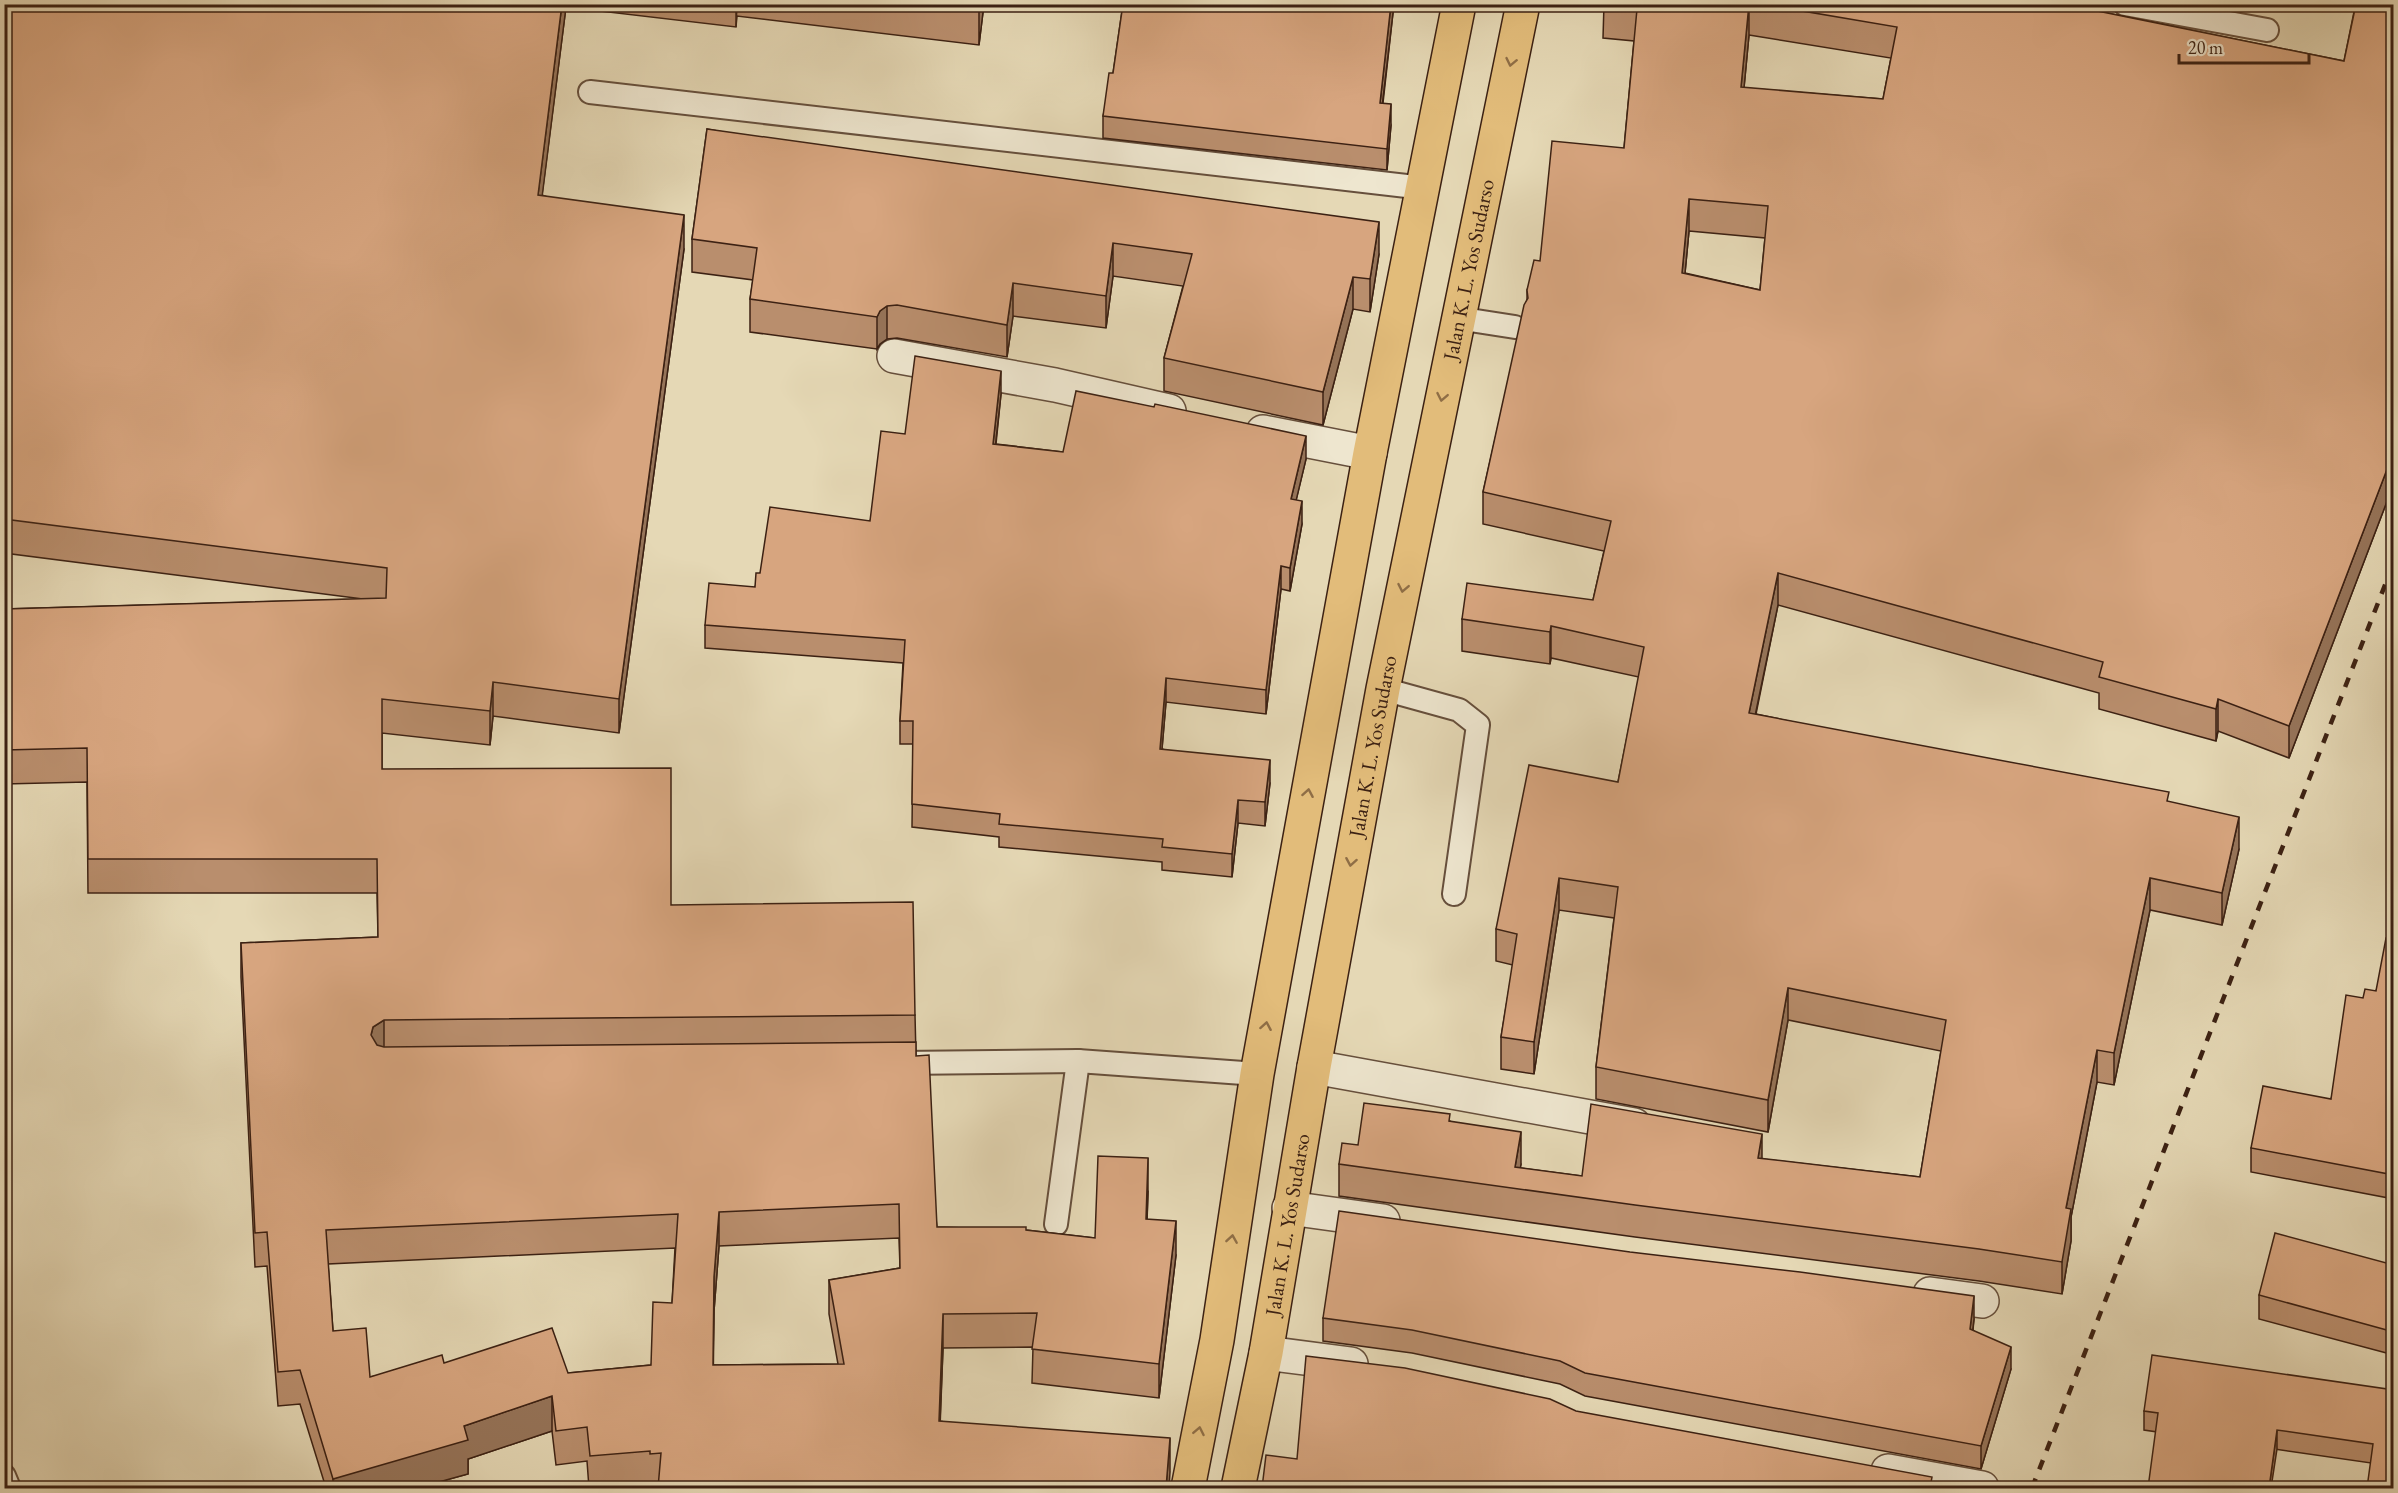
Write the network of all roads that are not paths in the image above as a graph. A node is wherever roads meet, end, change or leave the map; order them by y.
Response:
1 (1459, 4) edge
2 (1523, 4) edge
3 (2125, 4) edge
4 (2267, 30) dead end
5 (590, 92) dead end
6 (1424, 188) junction
7 (1458, 318) junction
8 (1515, 327) dead end
9 (894, 356) dead end
10 (1192, 417) edge
11 (1238, 427) edge
12 (1370, 453) junction
13 (1383, 689) junction
14 (1454, 894) dead end
15 (1078, 1061) junction
16 (874, 1063) edge
17 (1314, 1067) junction
18 (1257, 1074) junction
19 (1665, 1131) edge
20 (1289, 1208) junction
21 (1056, 1224) dead end
22 (1408, 1225) edge
23 (1903, 1290) edge
24 (1982, 1301) dead end
25 (1266, 1353) junction
26 (1384, 1368) edge
27 (1856, 1465) edge
28 (4, 1476) edge
29 (9, 1488) edge
30 (1188, 1488) edge
31 (1238, 1488) edge
32 (1982, 1488) edge

1 - 6 highway
2 -> 7 highway, Jalan K. L. Yos Sudarso
3 - 4 lane
5 - 6 lane
6 - 12 highway
7 - 8 lane
7 -> 13 highway, Jalan K. L. Yos Sudarso
9 - 10 street
11 - 12 street
18 -> 12 highway
13 - 14 lane
13 -> 17 highway, Jalan K. L. Yos Sudarso
15 - 16 lane
15 - 18 lane
15 - 21 lane
17 - 19 street
17 - 20 highway, Jalan K. L. Yos Sudarso
30 -> 18 highway
20 - 22 street
20 - 25 highway, Jalan K. L. Yos Sudarso
23 - 24 street
25 - 26 street
25 - 31 highway, Jalan K. L. Yos Sudarso
27 - 32 street
28 - 29 lane

